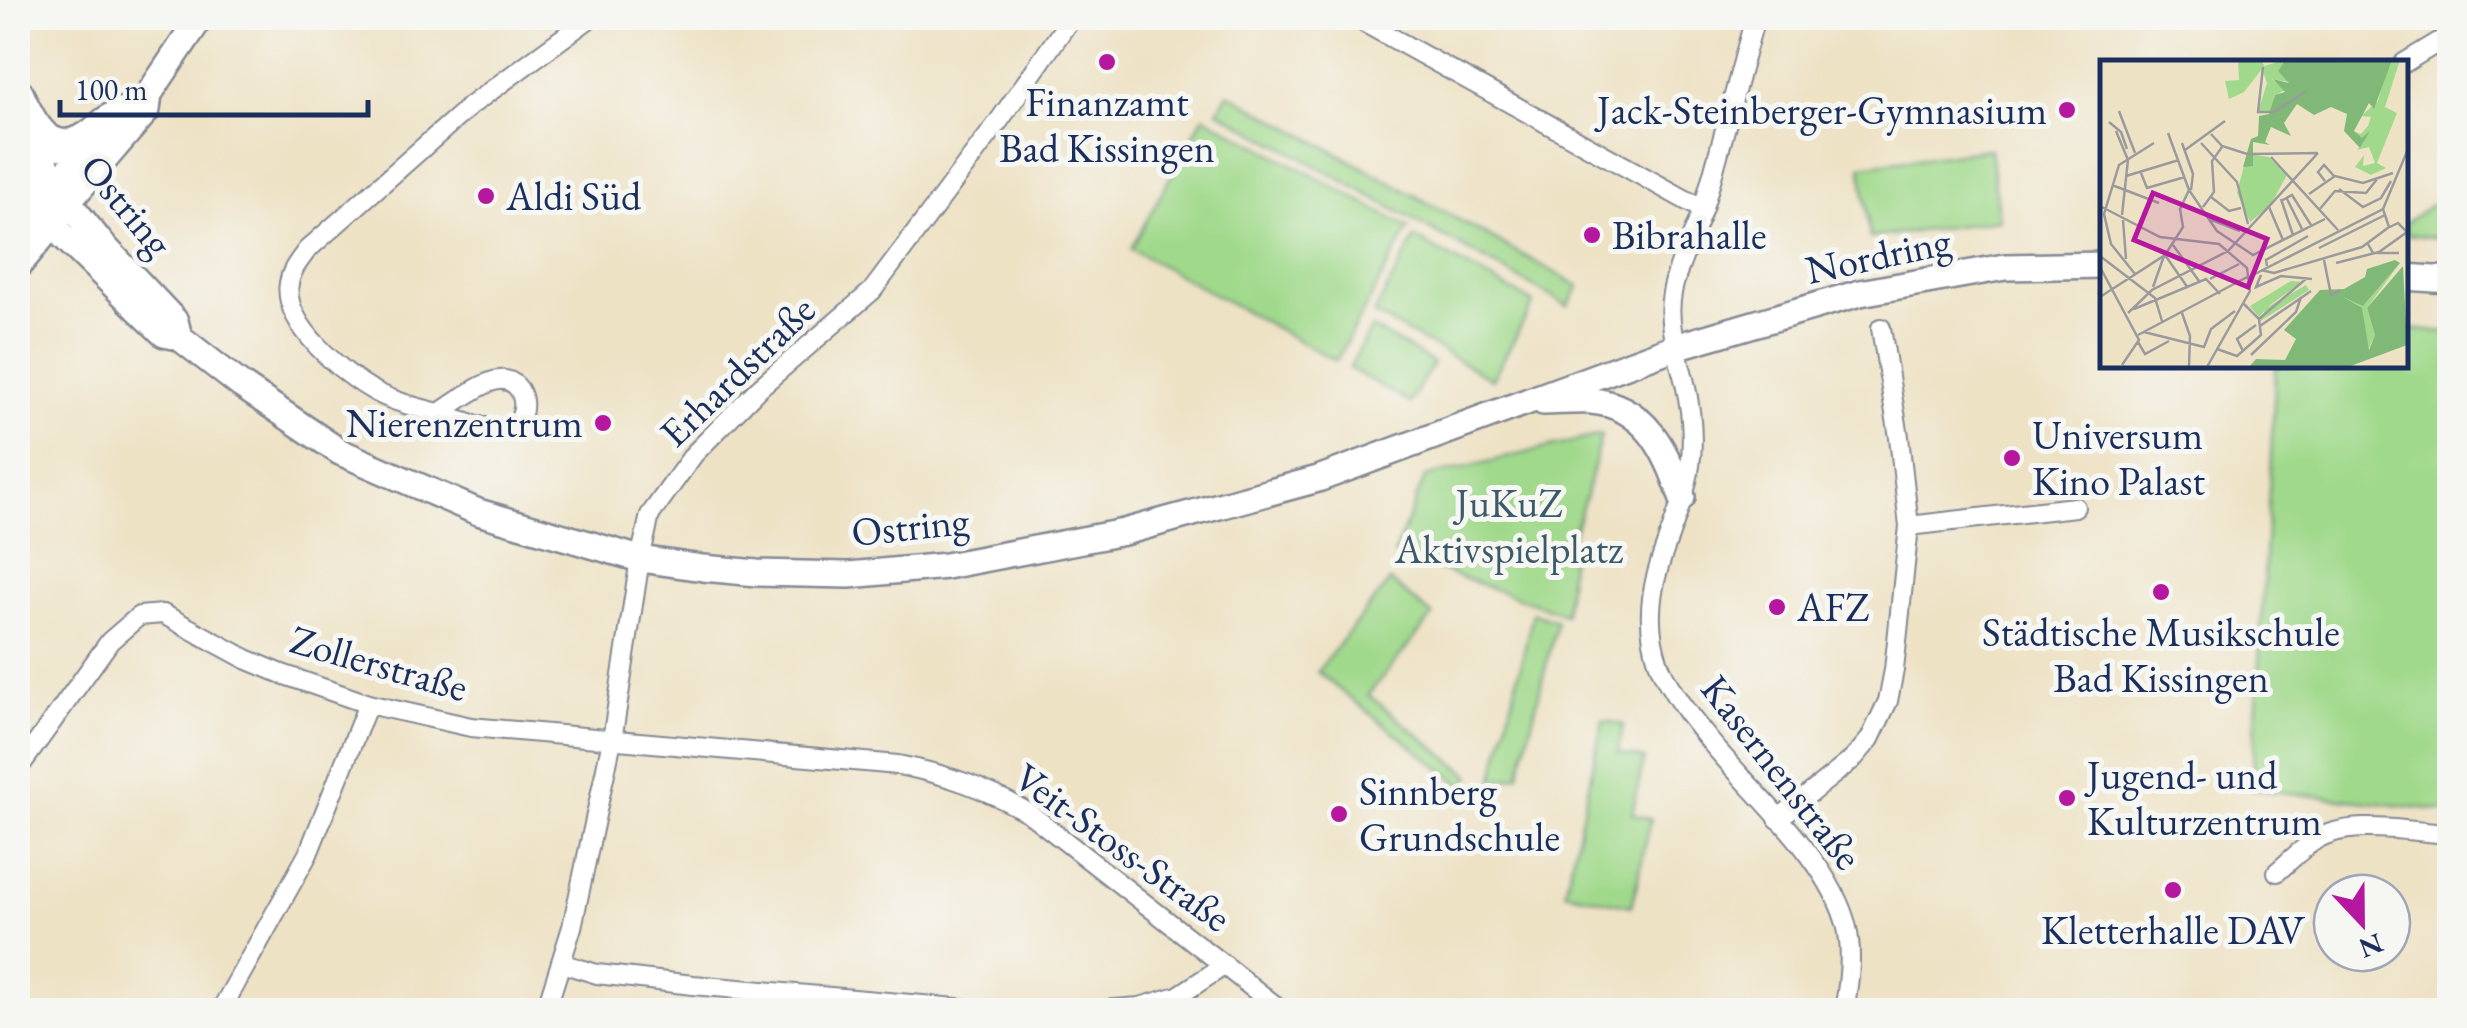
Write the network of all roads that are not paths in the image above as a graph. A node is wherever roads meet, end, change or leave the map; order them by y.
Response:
1 (200, 18) edge
2 (590, 18) edge
3 (1071, 18) edge
4 (1356, 18) edge
5 (1755, 18) edge
6 (2450, 35) edge
7 (2407, 61) edge
8 (18, 94) edge
9 (149, 94) junction
10 (122, 113) junction
11 (18, 120) edge
12 (18, 176) edge
13 (53, 204) junction
14 (1702, 209) junction
15 (18, 230) edge
16 (18, 262) edge
17 (2100, 265) edge
18 (2407, 277) edge
19 (2450, 280) edge
20 (1881, 328) dead end
21 (1675, 347) junction
22 (1523, 402) junction
23 (439, 413) dead end
24 (1682, 496) junction
25 (2075, 508) dead end
26 (1909, 526) junction
27 (640, 559) junction
28 (368, 704) junction
29 (612, 740) junction
30 (18, 769) edge
31 (1778, 819) junction
32 (2450, 834) edge
33 (2276, 872) dead end
34 (561, 963) junction
35 (1224, 965) junction
36 (221, 1010) edge
37 (546, 1010) edge
38 (980, 1010) edge
39 (1103, 1010) edge
40 (1281, 1010) edge
41 (1844, 1010) edge

1 - 9 main road
2 - 23 street
3 - 27 street, Erhardstraße
4 - 14 street
5 - 14 street, Kasernenstraße
6 - 7 street
8 - 10 main road
9 - 10 main road
9 - 13 main road
10 - 13 main road
11 - 13 main road, Ostring
12 - 13 main road, Ostring
13 - 15 main road
13 - 16 main road
13 - 27 main road, Ostring
14 - 21 street, Kasernenstraße
17 - 21 main road, Nordring
18 - 19 main road
20 - 26 street
21 - 22 main road, Ostring
21 - 24 street, Kasernenstraße
22 - 24 main road
22 - 27 main road, Ostring
24 - 31 street, Kasernenstraße
25 - 26 street
26 - 31 street
27 - 29 street, Erhardstraße
28 - 29 street, Zollerstraße
28 - 30 street, Zollerstraße
28 - 36 street
29 - 34 street, Erhardstraße
29 - 35 street, Veit-Stoss-Straße
31 - 41 street, Kasernenstraße
32 - 33 street
34 - 37 street, Erhardstraße
34 - 38 street
35 - 39 street
35 - 40 street, Veit-Stoss-Straße

